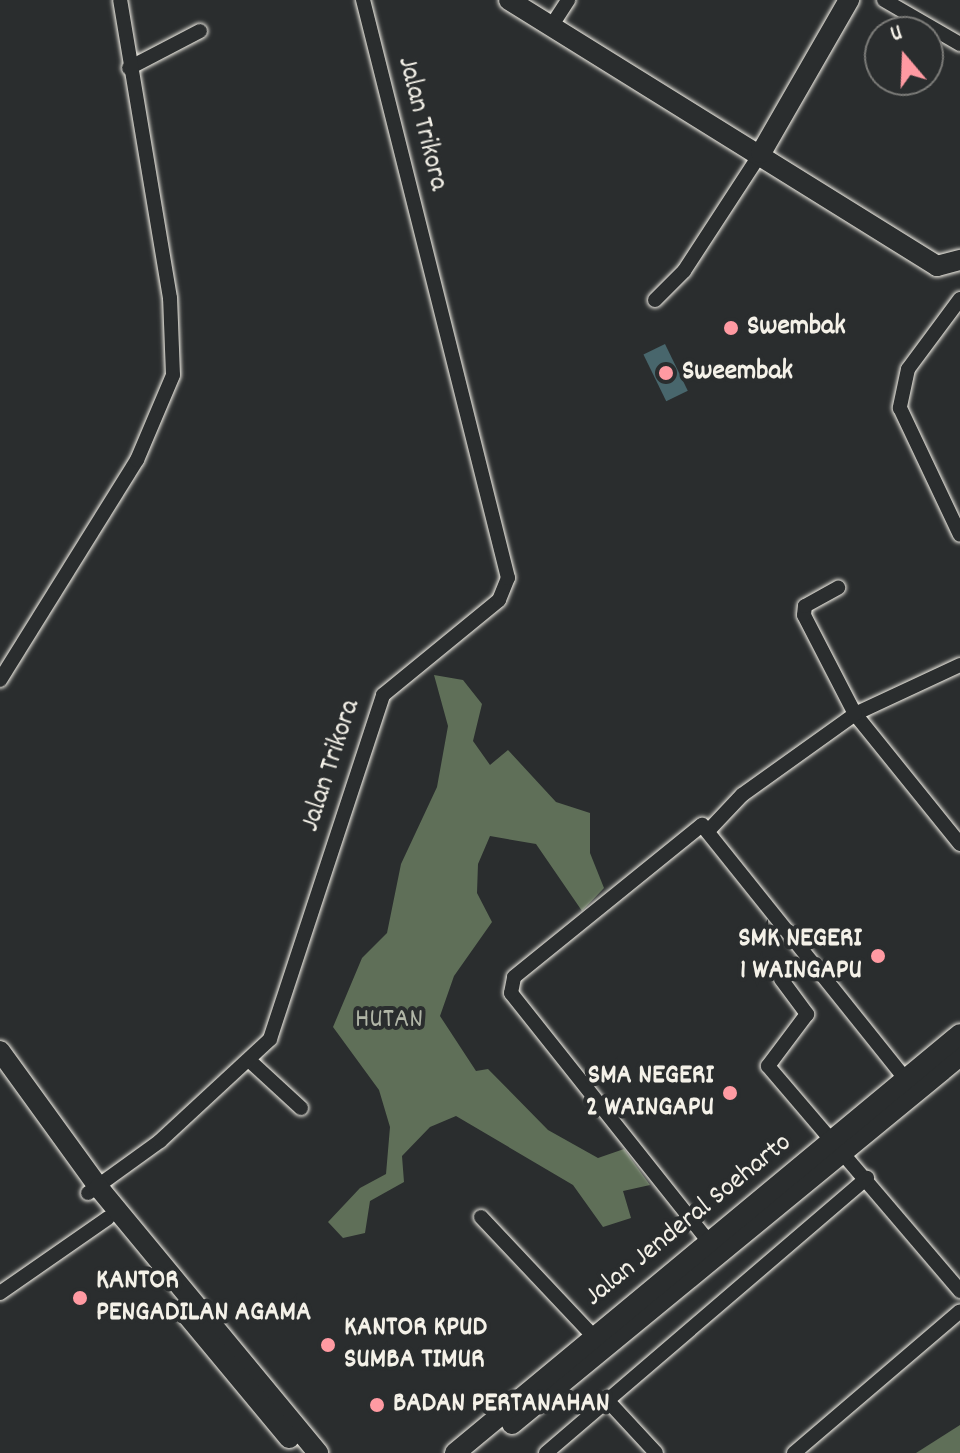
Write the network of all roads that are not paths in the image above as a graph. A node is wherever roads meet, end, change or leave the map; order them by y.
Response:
1 (120, 0) edge
2 (363, 0) edge
3 (509, 0) edge
4 (568, 0) edge
5 (849, 0) edge
6 (884, 0) edge
7 (552, 25) junction
8 (200, 31) dead end
9 (960, 44) edge
10 (129, 68) junction
11 (761, 153) junction
12 (960, 260) edge
13 (960, 299) edge
14 (655, 300) dead end
15 (960, 535) edge
16 (838, 588) dead end
17 (960, 665) edge
18 (0, 680) edge
19 (855, 714) junction
20 (708, 831) junction
21 (960, 844) edge
22 (781, 979) dead end
23 (960, 1034) edge
24 (0, 1051) edge
25 (960, 1056) edge
26 (251, 1062) junction
27 (0, 1068) edge
28 (905, 1078) junction
29 (301, 1108) dead end
30 (838, 1145) junction
31 (867, 1178) junction
32 (93, 1190) junction
33 (481, 1217) dead end
34 (108, 1218) junction
35 (709, 1242) junction
36 (960, 1291) edge
37 (0, 1293) edge
38 (960, 1311) edge
39 (599, 1342) junction
40 (221, 1344) junction
41 (607, 1400) junction
42 (303, 1453) edge
43 (318, 1453) edge
44 (455, 1453) edge
45 (476, 1453) edge
46 (546, 1453) edge
47 (656, 1453) edge
48 (794, 1453) edge

1 - 10 street
2 - 26 street, Jalan Trikora
3 - 7 main road
4 - 7 street
5 - 11 main road
6 - 9 street
7 - 11 main road
8 - 10 street
10 - 18 street
11 - 12 main road
11 - 14 street
13 - 15 street
16 - 19 street
17 - 19 street
19 - 20 street
19 - 21 street
20 - 28 street
20 - 35 street
22 - 30 street
23 - 28 main road, Jalan Jenderal Soeharto
24 - 32 main road
25 - 30 main road, Jalan Jenderal Soeharto
26 - 29 street
26 - 32 street, Jalan Trikora
27 - 32 main road
28 - 30 main road, Jalan Jenderal Soeharto
30 - 31 street
30 - 35 main road, Jalan Jenderal Soeharto
30 - 39 main road, Jalan Jenderal Soeharto
31 - 36 street
31 - 41 street
32 - 34 main road
32 - 40 main road
33 - 39 street
34 - 37 street
34 - 40 main road
35 - 39 main road, Jalan Jenderal Soeharto
38 - 48 street
39 - 44 main road, Jalan Jenderal Soeharto
39 - 45 main road, Jalan Jenderal Soeharto
40 - 42 main road
40 - 43 main road
41 - 46 street
41 - 47 street

